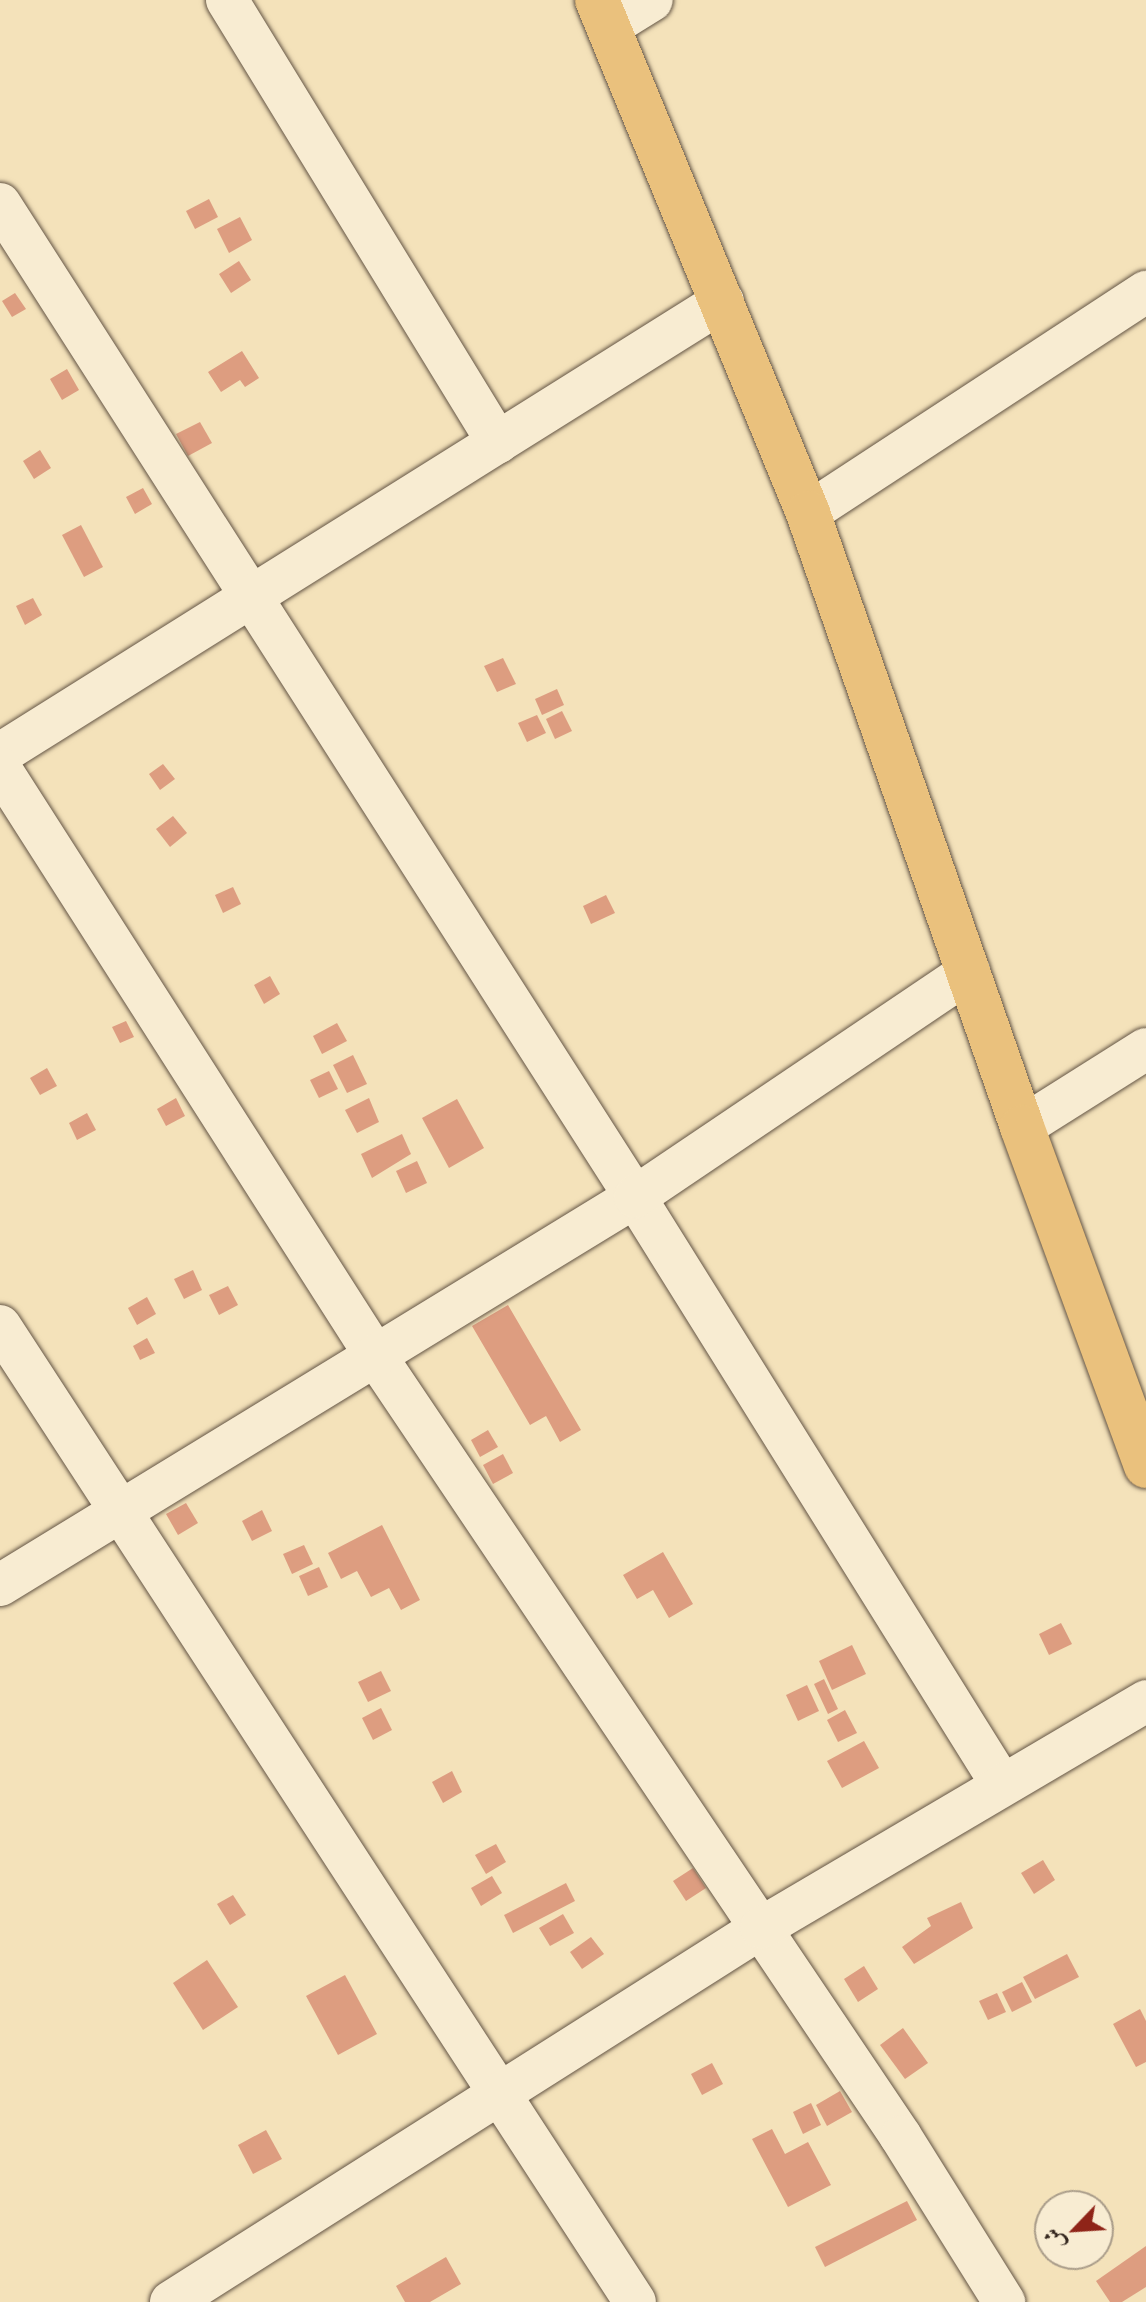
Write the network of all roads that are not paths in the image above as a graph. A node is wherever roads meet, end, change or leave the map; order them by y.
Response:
1 (227, 0) edge
2 (652, 0) edge
3 (603, 13) edge
4 (0, 204) edge
5 (1146, 292) edge
6 (723, 301) junction
7 (498, 443) junction
8 (808, 513) junction
9 (250, 599) junction
10 (0, 754) edge
11 (0, 768) edge
12 (969, 972) junction
13 (1146, 1049) edge
14 (1022, 1127) junction
15 (635, 1197) junction
16 (0, 1326) edge
17 (375, 1355) junction
18 (1146, 1466) edge
19 (119, 1512) junction
20 (0, 1585) edge
21 (1146, 1701) edge
22 (1002, 1785) junction
23 (761, 1928) junction
24 (499, 2094) junction
25 (171, 2302) edge
26 (635, 2302) edge
27 (1004, 2302) edge

1 - 7 street
2 - 3 street
3 - 6 main road
4 - 9 street
5 - 8 street
6 - 7 street
6 - 8 main road
7 - 9 street
8 - 12 main road
9 - 10 street
9 - 15 street
11 - 17 street
12 - 14 main road
12 - 15 street
13 - 14 street
14 - 18 main road
15 - 17 street
15 - 22 street
16 - 19 street
17 - 19 street
17 - 23 street
19 - 20 street
19 - 24 street
21 - 22 street
22 - 23 street
23 - 24 street
23 - 27 street
24 - 25 street
24 - 26 street

